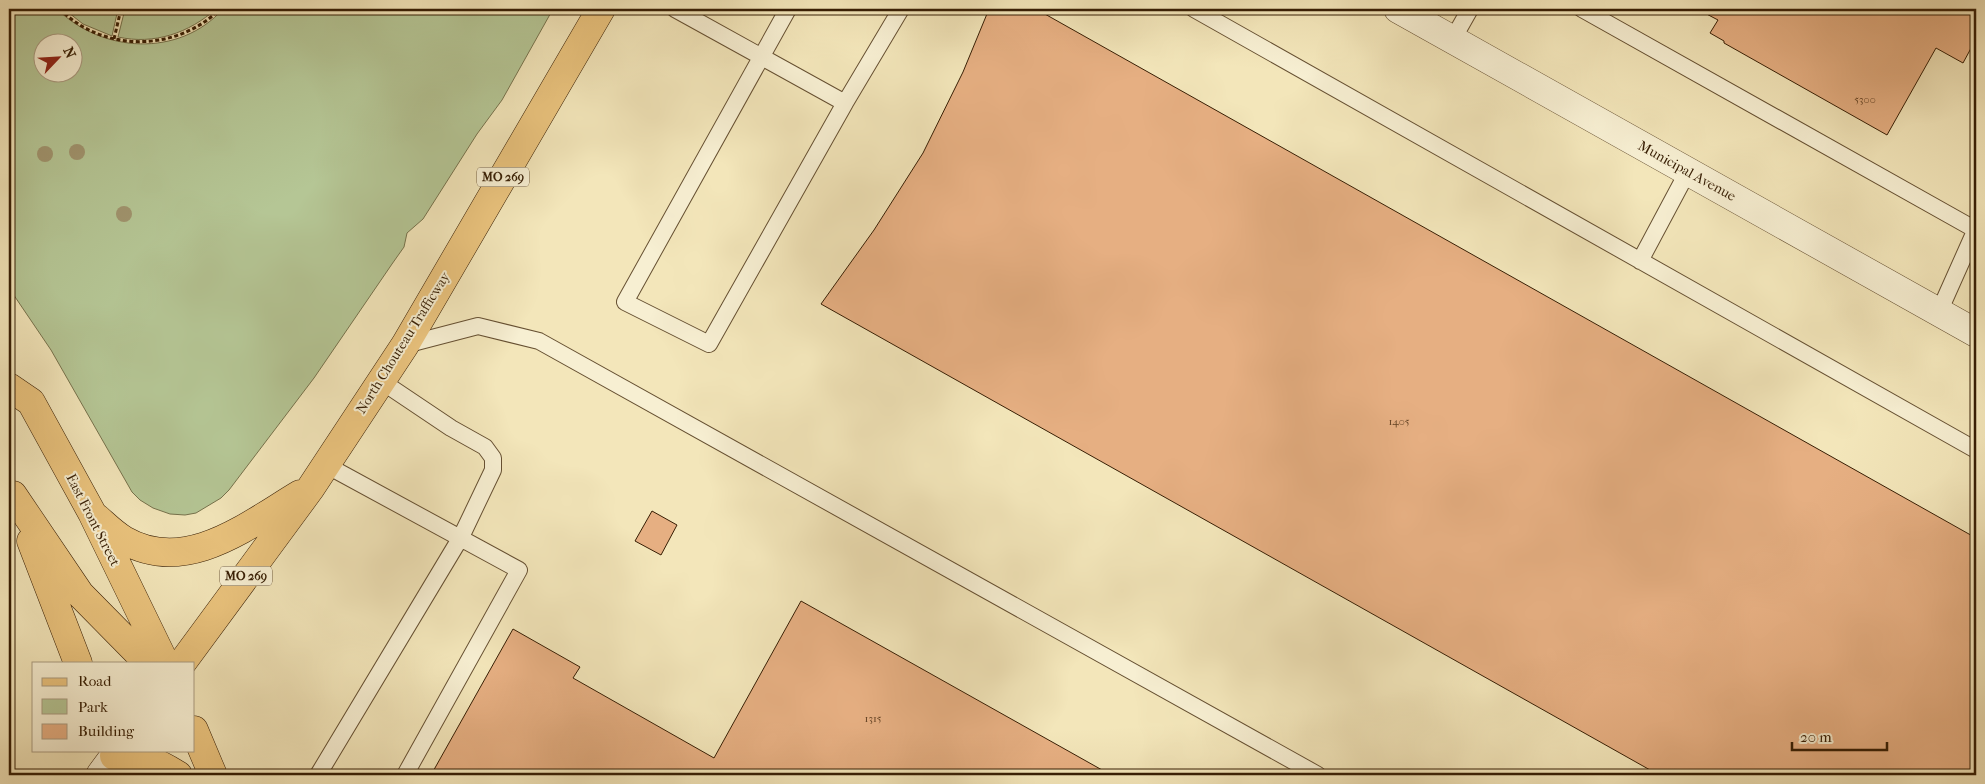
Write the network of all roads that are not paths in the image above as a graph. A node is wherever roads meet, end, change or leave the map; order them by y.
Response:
1 (601, 9) edge
2 (675, 9) edge
3 (788, 9) edge
4 (901, 9) edge
5 (1194, 9) edge
6 (1398, 9) edge
7 (1470, 9) edge
8 (1582, 9) edge
9 (1453, 40) junction
10 (761, 57) junction
11 (845, 103) junction
12 (1688, 171) junction
13 (1976, 230) edge
14 (1640, 261) junction
15 (1940, 312) junction
16 (1976, 333) edge
17 (405, 345) junction
18 (381, 381) junction
19 (9, 387) edge
20 (1976, 450) edge
21 (326, 465) junction
22 (11, 488) edge
23 (310, 488) junction
24 (92, 513) junction
25 (460, 537) junction
26 (78, 662) edge
27 (147, 662) edge
28 (165, 662) edge
29 (183, 662) edge
30 (195, 732) edge
31 (113, 761) edge
32 (178, 775) edge
33 (213, 775) edge
34 (318, 775) edge
35 (405, 775) edge
36 (1318, 775) edge

1 - 17 main road, North Chouteau Trafficway / MO 269
2 - 10 lane
3 - 10 lane
4 - 11 lane
5 - 14 lane
6 - 9 street, Municipal Avenue
7 - 9 lane
8 - 13 lane
9 - 12 street, Municipal Avenue
10 - 11 lane
10 - 11 lane
12 - 14 lane
12 - 15 street, Municipal Avenue
13 - 15 lane
14 - 20 lane
15 - 16 street, Municipal Avenue
17 - 18 main road, North Chouteau Trafficway / MO 269
17 - 36 lane
18 - 21 main road, North Chouteau Trafficway / MO 269
18 - 25 lane
19 - 24 main road, East Front Street
21 - 23 main road, North Chouteau Trafficway / MO 269
21 - 25 lane
22 - 26 main road
22 - 27 main road
23 - 24 main road
23 - 29 main road, North Chouteau Trafficway / MO 269
24 - 28 main road, East Front Street
25 - 34 lane
25 - 35 lane
30 - 33 main road
31 - 32 main road

